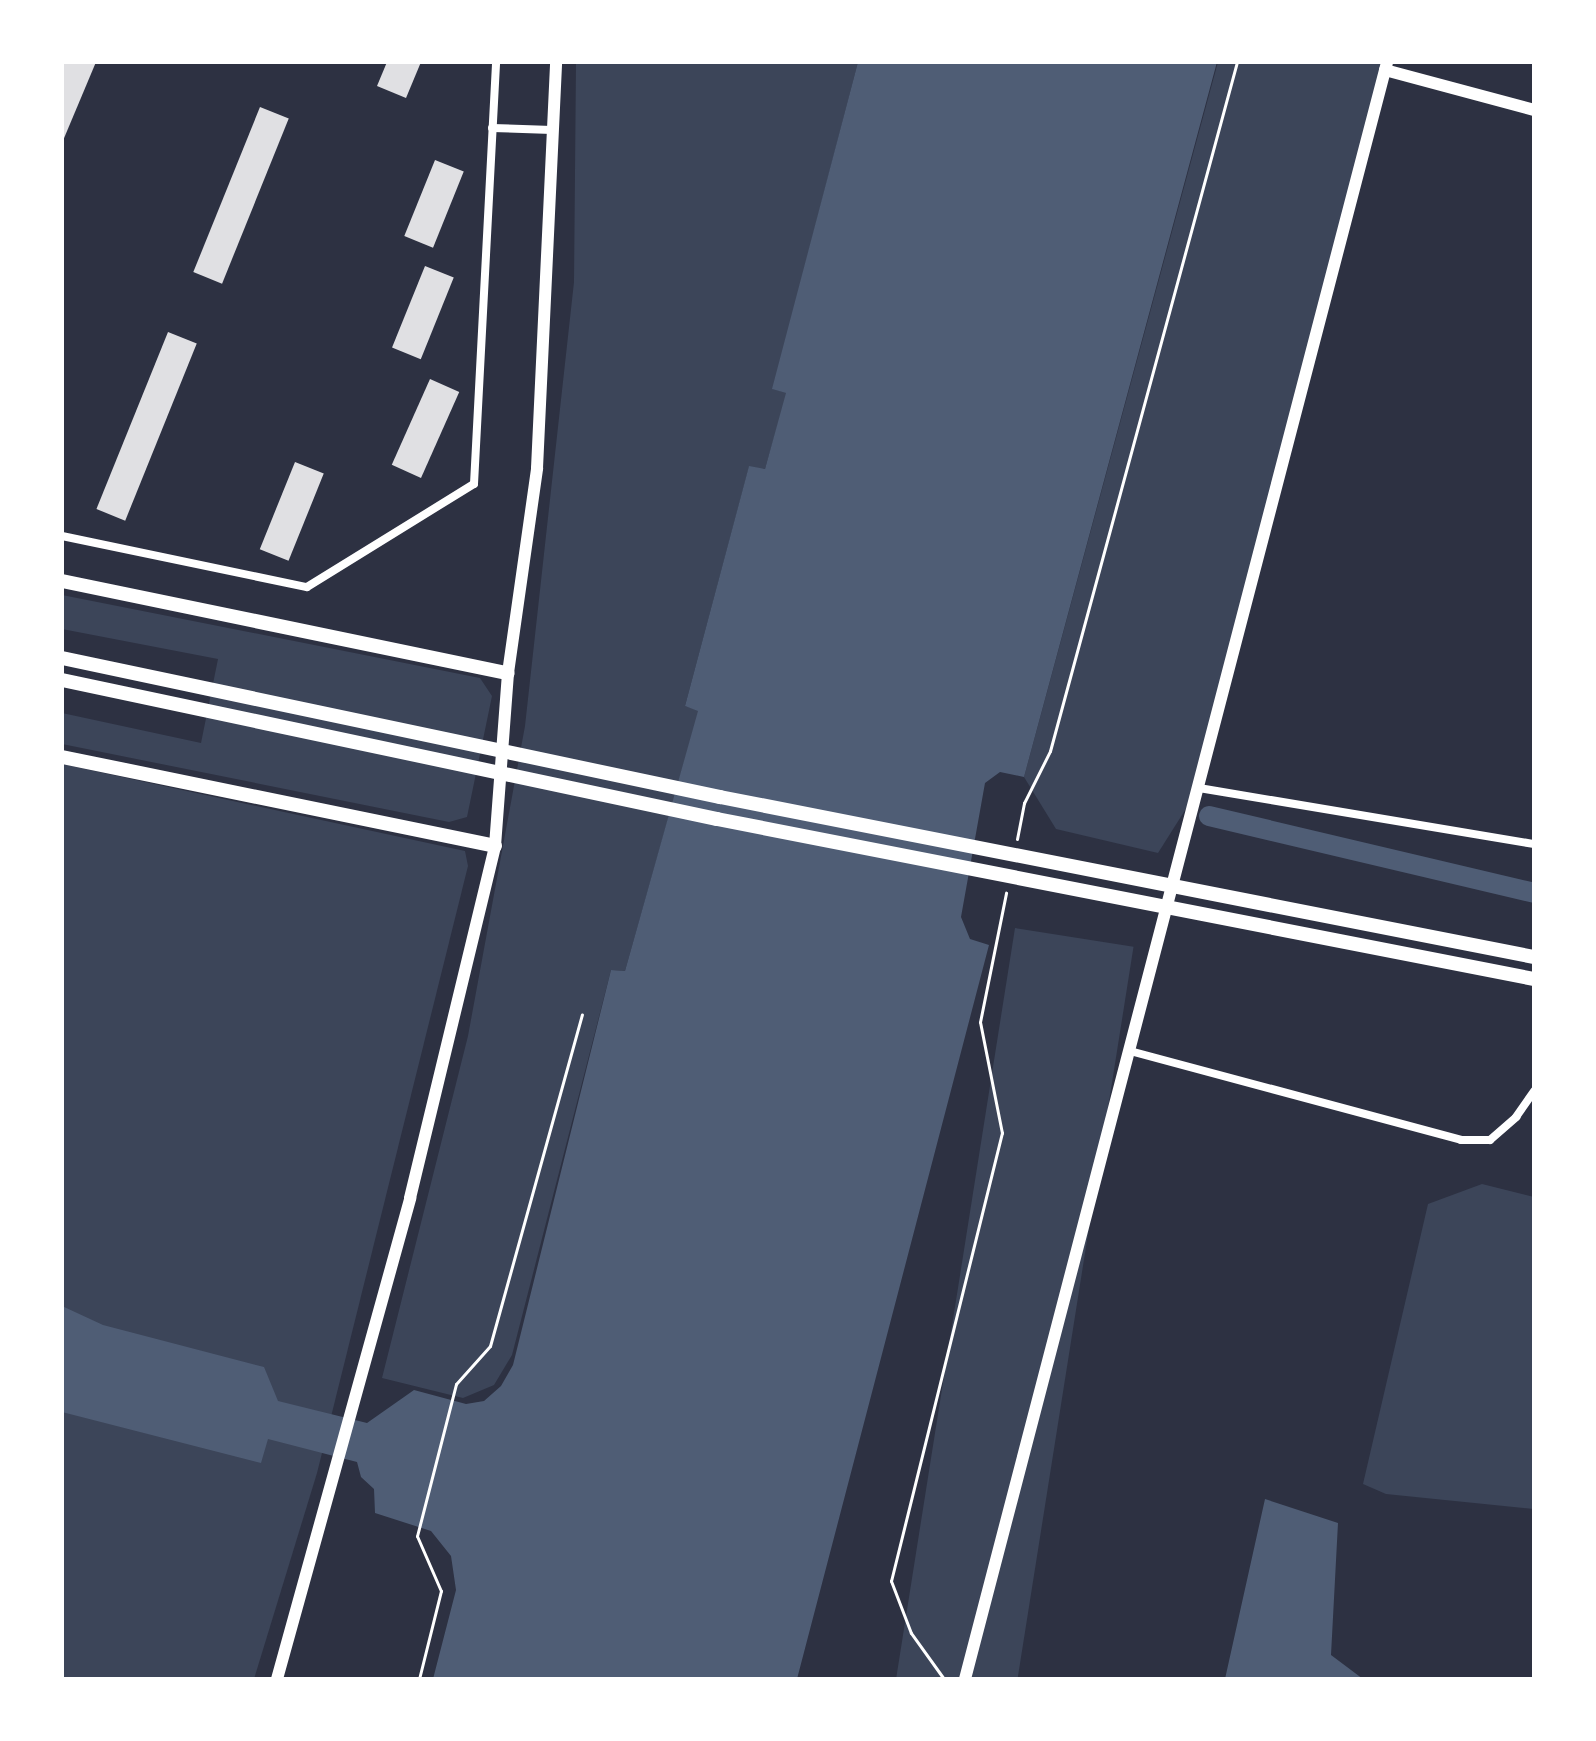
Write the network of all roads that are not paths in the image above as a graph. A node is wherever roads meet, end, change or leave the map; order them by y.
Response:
1 (496, 62) edge
2 (556, 62) edge
3 (1386, 66) edge
4 (1534, 110) edge
5 (492, 128) junction
6 (552, 130) junction
7 (62, 536) edge
8 (62, 581) edge
9 (62, 658) edge
10 (508, 673) junction
11 (62, 680) edge
12 (62, 757) edge
13 (1199, 788) junction
14 (1534, 844) edge
15 (495, 846) junction
16 (1534, 957) edge
17 (1534, 979) edge
18 (1130, 1051) junction
19 (1534, 1091) edge
20 (277, 1679) edge
21 (965, 1679) edge

1 - 5 street
2 - 6 street
3 - 4 street
3 - 13 street
5 - 6 street
5 - 7 street
6 - 10 street
8 - 10 main road
9 - 16 main road
10 - 15 street
11 - 17 main road
12 - 15 main road
13 - 14 street
13 - 18 street
15 - 20 street
18 - 19 street
18 - 21 street

